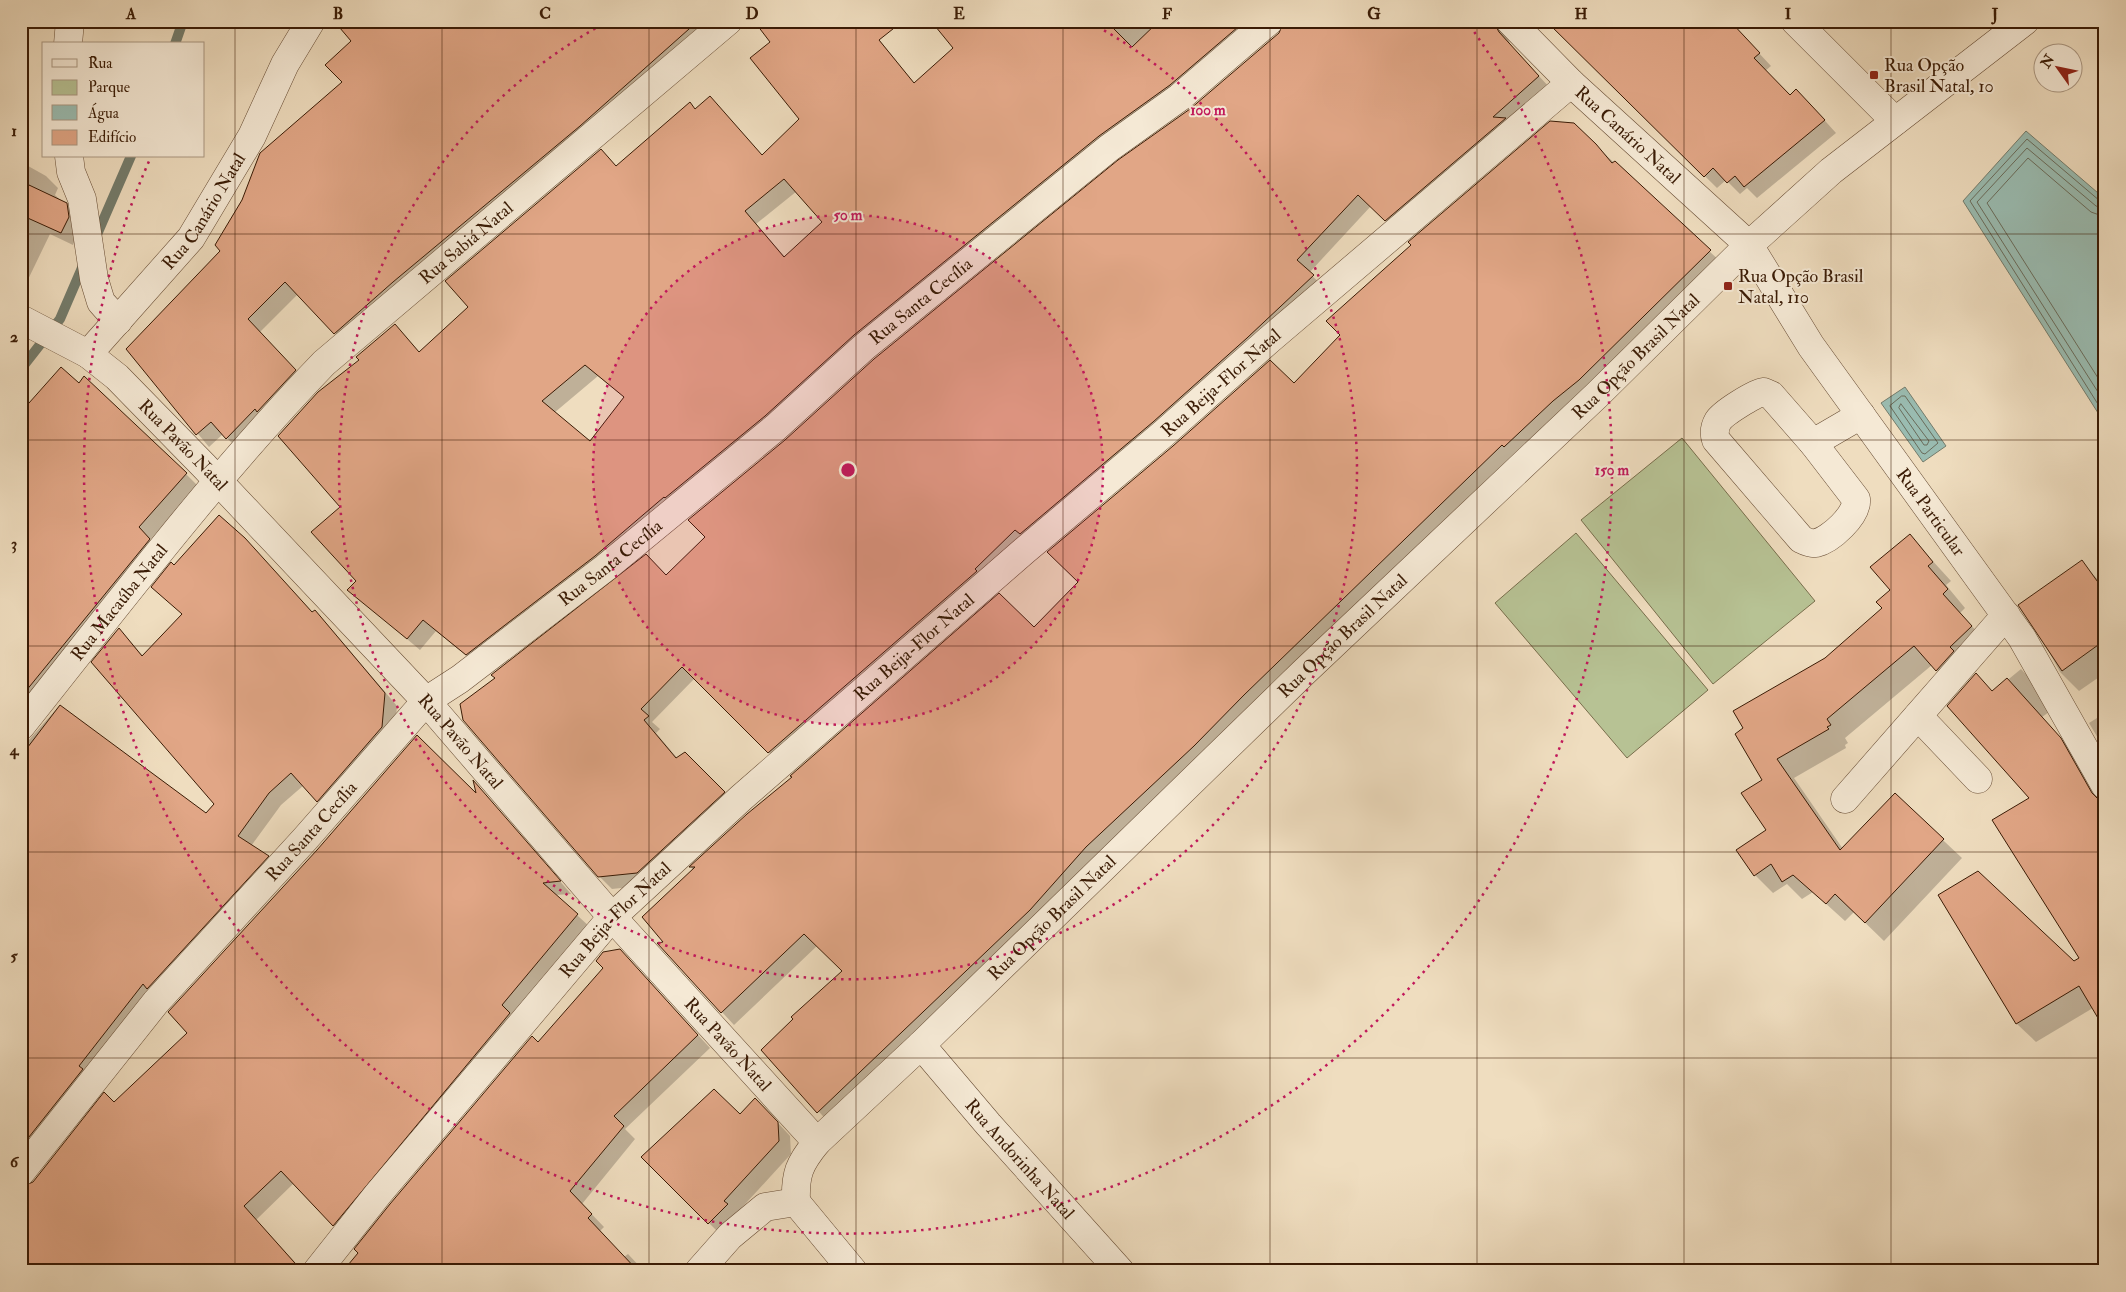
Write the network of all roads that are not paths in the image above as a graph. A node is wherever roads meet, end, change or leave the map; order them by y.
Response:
1 (70, 21) edge
2 (311, 21) edge
3 (728, 21) edge
4 (1269, 21) edge
5 (1510, 21) edge
6 (1795, 21) edge
7 (2017, 28) edge
8 (68, 42) edge
9 (1571, 83) junction
10 (1895, 121) junction
11 (69, 158) edge
12 (1749, 245) junction
13 (21, 319) edge
14 (118, 321) junction
15 (88, 354) junction
16 (1861, 415) junction
17 (1814, 443) junction
18 (218, 481) junction
19 (2006, 615) junction
20 (426, 701) junction
21 (1918, 716) junction
22 (21, 726) edge
23 (1978, 779) dead end
24 (2105, 785) edge
25 (1845, 799) dead end
26 (612, 917) junction
27 (921, 1045) junction
28 (817, 1142) junction
29 (21, 1172) edge
30 (796, 1202) junction
31 (317, 1271) edge
32 (699, 1271) edge
33 (853, 1271) edge
34 (1120, 1271) edge

1 - 8 street
2 - 14 street, Rua Canário Natal
3 - 18 street, Rua Sabiá Natal
4 - 20 street, Rua Santa Cecília
5 - 9 street, Rua Canário Natal
6 - 10 street
7 - 10 street, Rua Opção Brasil Natal
9 - 12 street, Rua Canário Natal
9 - 26 street, Rua Beija-Flor Natal
10 - 12 street, Rua Opção Brasil Natal
11 - 14 street
12 - 16 street, Rua Particular
12 - 27 street, Rua Opção Brasil Natal
13 - 15 street
14 - 15 street, Rua Canário Natal
15 - 18 street, Rua Pavão Natal
16 - 17 street
16 - 19 street, Rua Particular
17 - 17 street
18 - 20 street, Rua Pavão Natal
18 - 22 street, Rua Macaúba Natal
19 - 21 street
19 - 24 street, Rua Particular
20 - 26 street, Rua Pavão Natal
20 - 29 street, Rua Santa Cecília
21 - 23 street
21 - 25 street
26 - 28 street, Rua Pavão Natal
26 - 31 street, Rua Beija-Flor Natal
27 - 28 street, Rua Opção Brasil Natal
27 - 34 street, Rua Andorinha Natal
28 - 30 street, Rua Opção Brasil Natal
30 - 32 street
30 - 33 street

